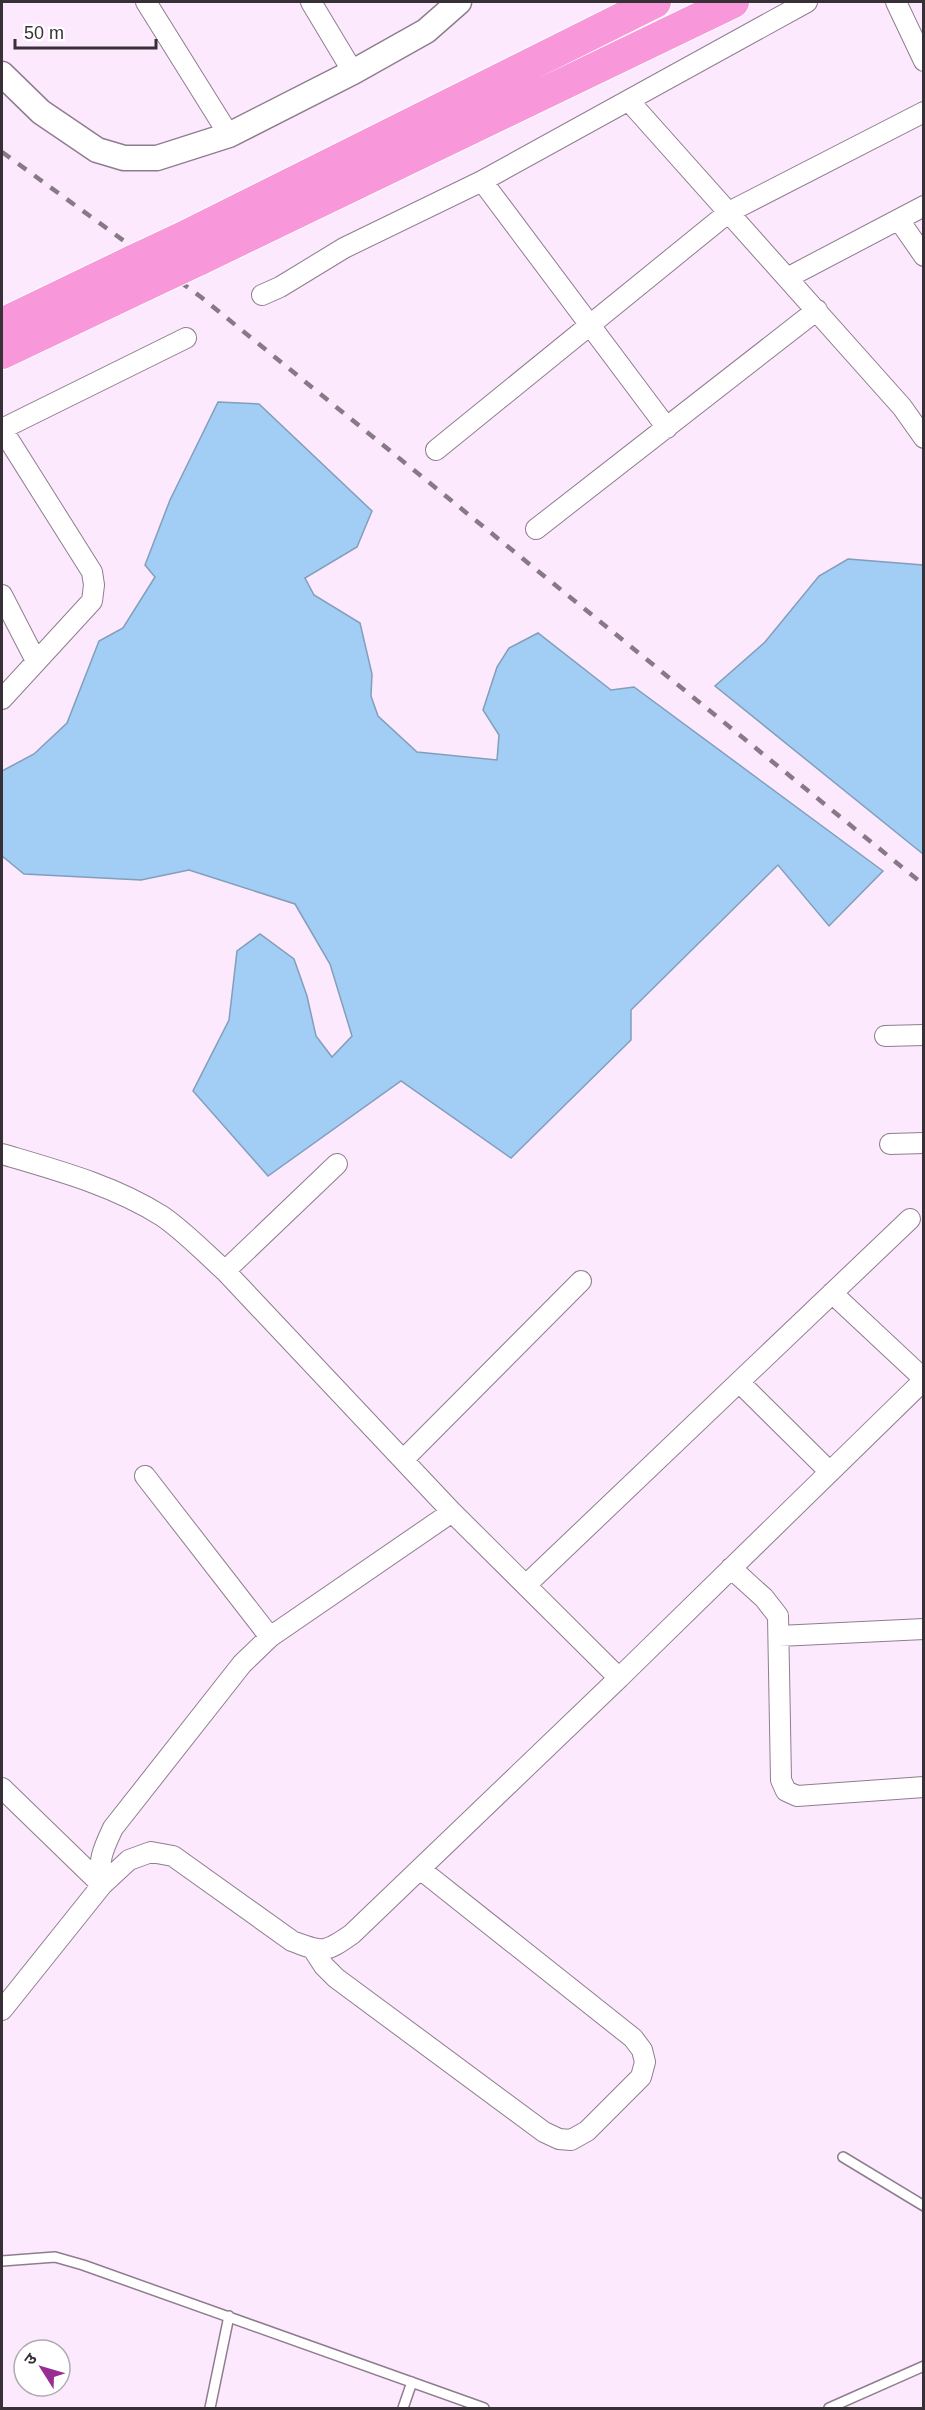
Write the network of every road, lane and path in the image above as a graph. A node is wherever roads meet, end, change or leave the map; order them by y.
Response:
1 (146, 2) edge
2 (310, 2) edge
3 (655, 2) edge
4 (733, 2) edge
5 (807, 2) edge
6 (896, 2) edge
7 (453, 4) edge
8 (924, 61) edge
9 (353, 72) junction
10 (2, 74) edge
11 (629, 101) junction
12 (924, 112) edge
13 (229, 135) junction
14 (482, 181) junction
15 (924, 206) edge
16 (729, 212) junction
17 (899, 220) junction
18 (190, 249) junction
19 (924, 256) edge
20 (141, 272) junction
21 (788, 278) junction
22 (262, 295) dead end
23 (817, 310) junction
24 (2, 324) edge
25 (589, 324) junction
26 (186, 338) dead end
27 (2, 353) edge
28 (667, 428) junction
29 (2, 429) edge
30 (924, 438) edge
31 (436, 450) dead end
32 (536, 529) dead end
33 (2, 595) edge
34 (36, 661) junction
35 (2, 699) edge
36 (924, 1035) edge
37 (885, 1036) dead end
38 (924, 1143) edge
39 (890, 1144) dead end
40 (2, 1154) edge
41 (337, 1164) dead end
42 (910, 1219) dead end
43 (225, 1271) junction
44 (581, 1281) dead end
45 (832, 1293) junction
46 (924, 1380) edge
47 (739, 1382) junction
48 (403, 1460) junction
49 (830, 1472) junction
50 (146, 1476) dead end
51 (452, 1512) junction
52 (731, 1568) junction
53 (526, 1585) junction
54 (924, 1629) edge
55 (779, 1636) junction
56 (270, 1637) junction
57 (619, 1678) junction
58 (924, 1787) edge
59 (2, 1788) edge
60 (420, 1869) junction
61 (102, 1885) junction
62 (313, 1949) junction
63 (2, 2010) edge
64 (843, 2157) dead end
65 (924, 2206) edge
66 (2, 2261) edge
67 (229, 2316) junction
68 (924, 2366) edge
69 (412, 2382) junction
70 (210, 2409) edge
71 (403, 2409) edge
72 (484, 2409) edge
73 (829, 2409) edge

1 - 13 street
2 - 9 street
3 - 18 highway
4 - 18 highway
5 - 11 street
6 - 8 street
7 - 9 street
9 - 13 street
10 - 13 street
11 - 14 street
11 - 16 street
12 - 16 street
14 - 22 street
14 - 25 street
15 - 17 street
16 - 21 street
16 - 25 street
17 - 19 street
17 - 21 street
18 - 20 highway, bridge
20 - 24 highway
20 - 27 highway
21 - 23 street
23 - 28 street
23 - 30 street
25 - 28 street
25 - 31 street
26 - 29 street
28 - 32 street
29 - 34 street
33 - 34 street
34 - 35 street
36 - 37 street
38 - 39 street
40 - 43 street
41 - 43 street
42 - 45 street
43 - 48 street
44 - 48 street
45 - 46 street
45 - 47 street
46 - 49 street
47 - 49 street
47 - 53 street
48 - 51 street
49 - 52 street
50 - 56 street
51 - 53 street
51 - 56 street
52 - 55 street
52 - 57 street
53 - 57 street
54 - 55 street
55 - 58 street
56 - 61 street
57 - 60 street
59 - 61 street
60 - 62 street
60 - 62 street
61 - 62 street
61 - 63 street
64 - 65 lane
66 - 67 lane
67 - 69 lane
67 - 70 lane
68 - 73 lane
69 - 71 lane
69 - 72 lane

